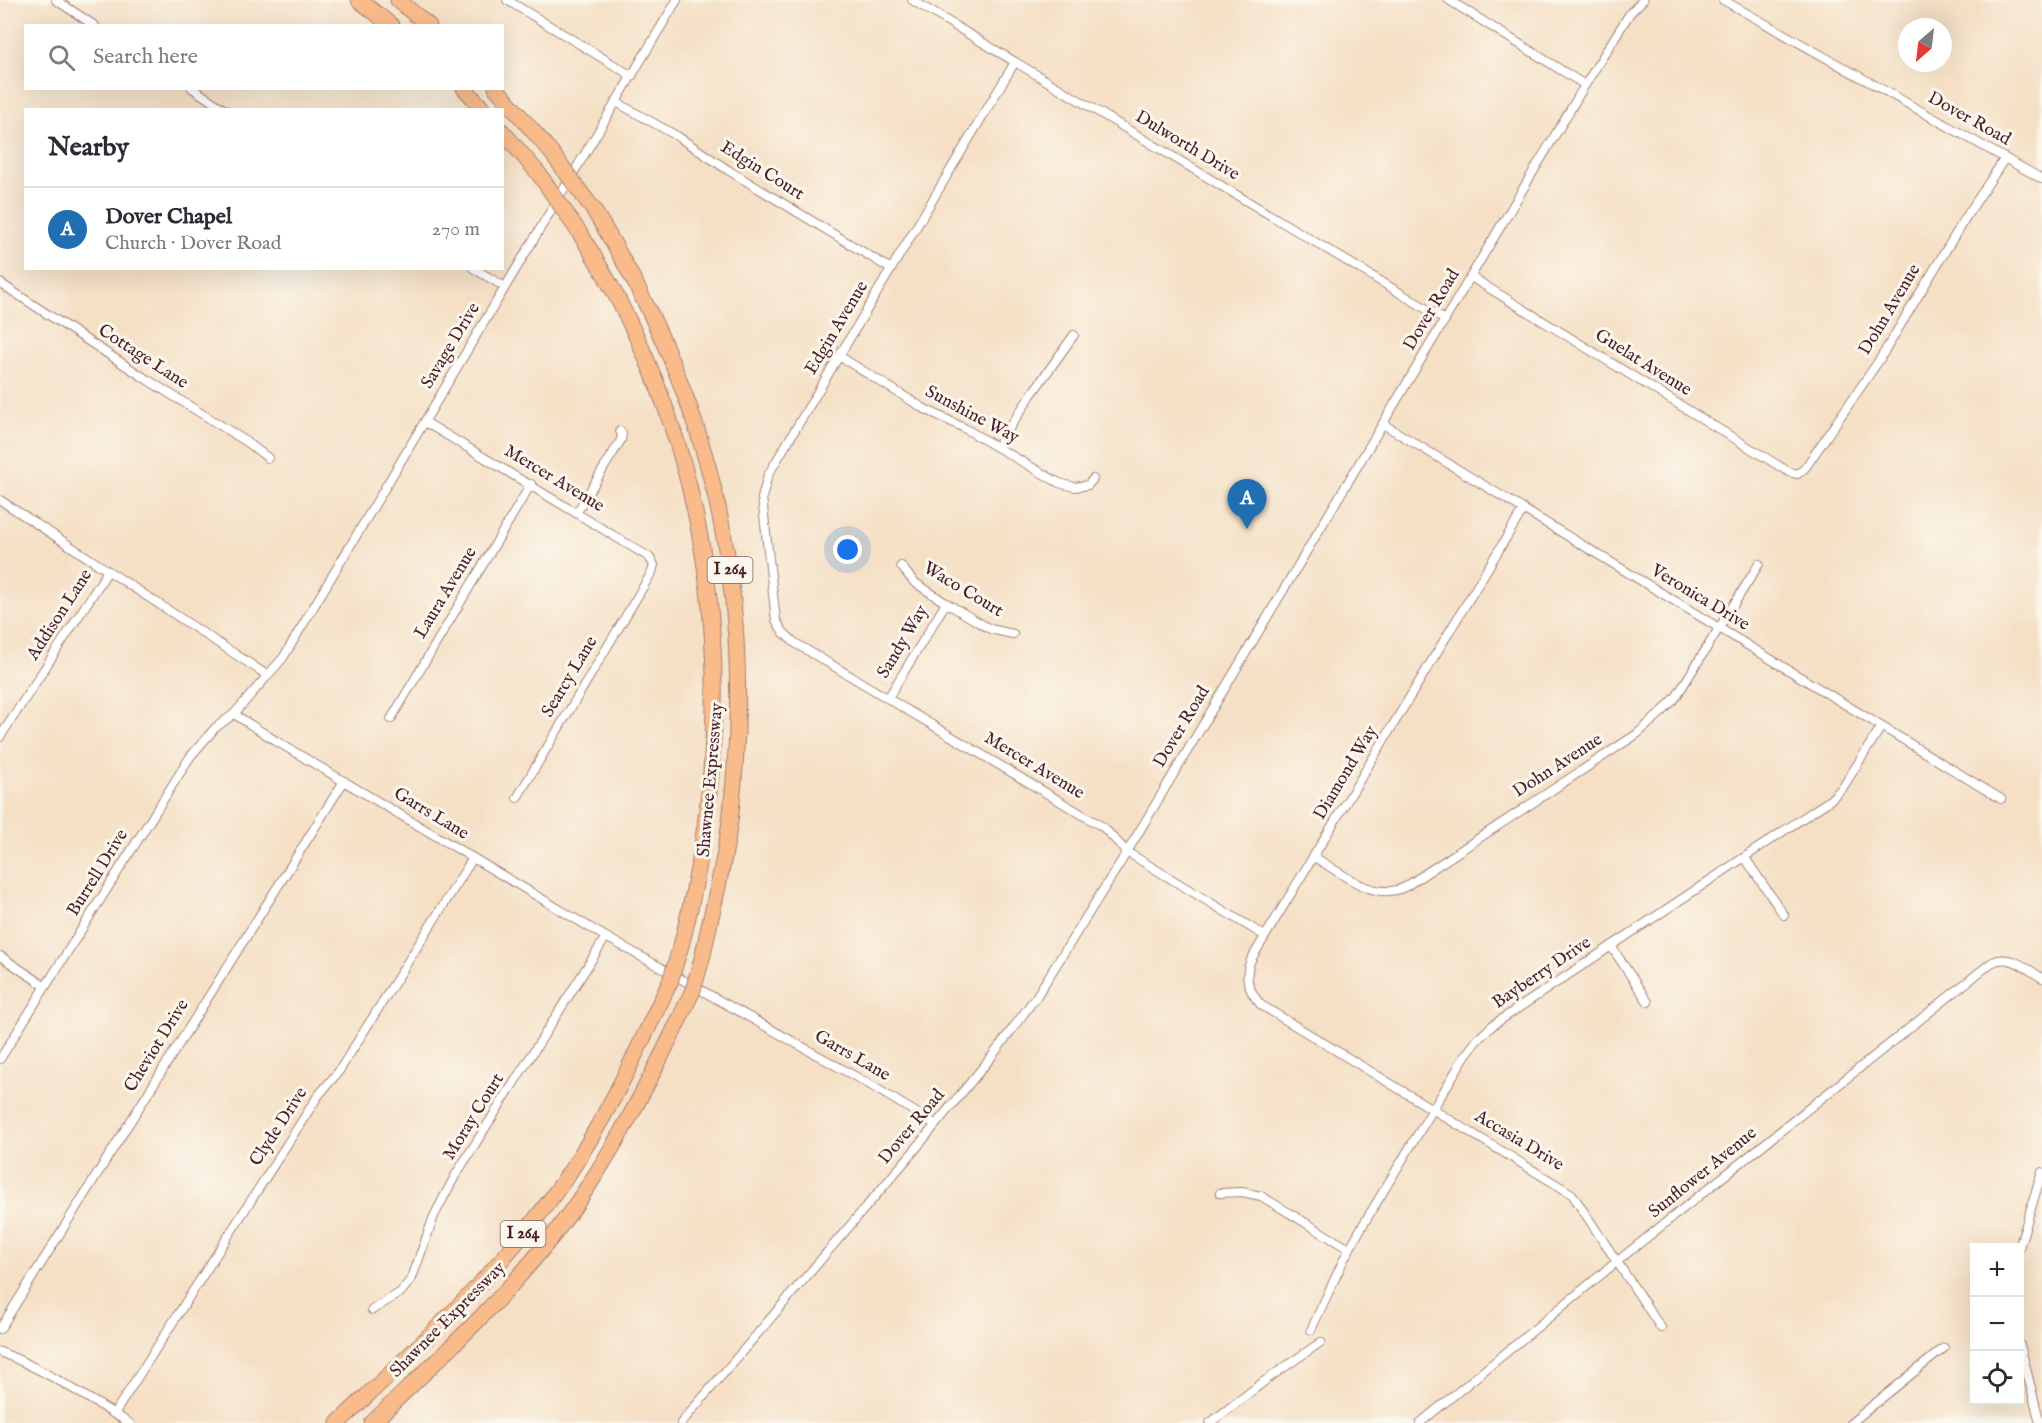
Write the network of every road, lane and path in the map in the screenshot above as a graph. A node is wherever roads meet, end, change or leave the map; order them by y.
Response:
1 (56, 0) edge
2 (359, 0) edge
3 (398, 0) edge
4 (507, 0) edge
5 (678, 0) edge
6 (912, 0) edge
7 (1449, 0) edge
8 (1643, 0) edge
9 (1723, 0) edge
10 (92, 24) edge
11 (389, 24) edge
12 (427, 24) edge
13 (1015, 62) junction
14 (632, 76) junction
15 (1586, 86) junction
16 (195, 90) edge
17 (466, 90) edge
18 (498, 90) edge
19 (616, 102) junction
20 (222, 108) edge
21 (482, 108) edge
22 (504, 133) edge
23 (2005, 158) junction
24 (2042, 179) edge
25 (891, 269) junction
26 (476, 270) edge
27 (1471, 277) junction
28 (0, 283) edge
29 (505, 287) junction
30 (1445, 320) junction
31 (1074, 335) dead end
32 (838, 356) junction
33 (425, 422) junction
34 (1383, 424) junction
35 (620, 431) dead end
36 (997, 447) junction
37 (268, 458) dead end
38 (1798, 474) joint
39 (1093, 479) dead end
40 (531, 484) junction
41 (0, 500) edge
42 (1523, 510) junction
43 (577, 512) junction
44 (1759, 564) dead end
45 (901, 566) dead end
46 (108, 571) junction
47 (652, 572) joint
48 (946, 603) junction
49 (1719, 629) junction
50 (782, 630) joint
51 (1013, 634) dead end
52 (267, 675) junction
53 (888, 698) junction
54 (234, 714) junction
55 (391, 719) dead end
56 (1881, 727) junction
57 (0, 737) edge
58 (344, 781) junction
59 (517, 798) dead end
60 (2001, 799) dead end
61 (1127, 852) junction
62 (1314, 857) junction
63 (473, 858) junction
64 (1745, 858) junction
65 (1784, 915) dead end
66 (1265, 936) junction
67 (606, 937) junction
68 (1611, 946) junction
69 (0, 956) edge
70 (2042, 978) edge
71 (45, 986) junction
72 (1648, 1002) dead end
73 (1311, 1035) joint
74 (0, 1059) edge
75 (1433, 1108) junction
76 (935, 1124) junction
77 (2042, 1172) edge
78 (1220, 1193) dead end
79 (2021, 1243) edge
80 (1349, 1249) junction
81 (1617, 1262) junction
82 (372, 1310) dead end
83 (1661, 1328) dead end
84 (0, 1329) edge
85 (1311, 1330) dead end
86 (1321, 1342) dead end
87 (1944, 1348) dead end
88 (2020, 1351) edge
89 (0, 1352) edge
90 (114, 1414) junction
91 (129, 1423) edge
92 (338, 1423) edge
93 (372, 1423) edge
94 (681, 1423) edge
95 (1210, 1423) edge
96 (1420, 1423) edge
97 (1851, 1423) edge
98 (2040, 1423) edge

1 - 10 street
2 - 11 highway
3 - 12 highway
4 - 14 street
5 - 14 street, Savage Drive
6 - 13 street, Dulworth Drive
7 - 15 street
8 - 15 street, Dover Road
9 - 23 street, Dover Road
13 - 25 street, Edgin Avenue
13 - 30 street, Dulworth Drive
14 - 19 street, Savage Drive
15 - 27 street, Dover Road
16 - 20 street
17 - 21 highway
18 - 93 highway, Shawnee Expressway / I 264, bridge
19 - 25 street, Edgin Court
19 - 29 street, Savage Drive
22 - 92 highway, Shawnee Expressway / I 264, bridge
23 - 24 street, Dover Road
23 - 38 street, Dohn Avenue
25 - 32 street, Edgin Avenue
26 - 29 street
27 - 30 street, Dover Road
27 - 38 street, Guelat Avenue
28 - 37 street, Cottage Lane
29 - 33 street, Savage Drive
30 - 34 street, Dover Road
31 - 36 street
32 - 36 street, Sunshine Way
32 - 50 street, Edgin Avenue
33 - 40 street, Mercer Avenue
33 - 52 street, Savage Drive
34 - 42 street, Veronica Drive
34 - 61 street, Dover Road
35 - 43 street
36 - 39 street, Sunshine Way
40 - 43 street, Mercer Avenue
40 - 55 street, Laura Avenue
41 - 46 street
42 - 49 street, Veronica Drive
42 - 62 street, Diamond Way
43 - 47 street, Mercer Avenue
44 - 49 street, Dohn Avenue
45 - 48 street, Waco Court
46 - 52 street
46 - 57 street, Addison Lane
47 - 59 street, Searcy Lane
48 - 51 street, Waco Court
48 - 53 street, Sandy Way
49 - 56 street, Veronica Drive
49 - 62 street, Dohn Avenue
50 - 53 street, Mercer Avenue
52 - 54 street
53 - 61 street, Mercer Avenue
54 - 58 street, Garrs Lane
54 - 71 street, Burrell Drive
56 - 60 street, Veronica Drive
56 - 64 street, Bayberry Drive
58 - 63 street, Garrs Lane
58 - 84 street, Cheviot Drive
61 - 66 street, Mercer Avenue
61 - 76 street, Dover Road
62 - 66 street, Diamond Way
63 - 67 street, Garrs Lane
63 - 90 street, Clyde Drive
64 - 65 street
64 - 68 street, Bayberry Drive
66 - 73 street, Diamond Way
67 - 76 street, Garrs Lane
67 - 82 street, Moray Court
68 - 72 street
68 - 75 street, Bayberry Drive
69 - 71 street
70 - 81 street, Sunflower Avenue
71 - 74 street, Burrell Drive
73 - 75 street, Accasia Drive
75 - 80 street, Bayberry Drive
75 - 81 street, Accasia Drive
76 - 94 street, Dover Road
77 - 79 street
78 - 80 street
80 - 85 street, Bayberry Drive
81 - 83 street, Accasia Drive
81 - 96 street, Sunflower Avenue
86 - 95 street
87 - 97 street
88 - 98 street
89 - 90 street
90 - 91 street

